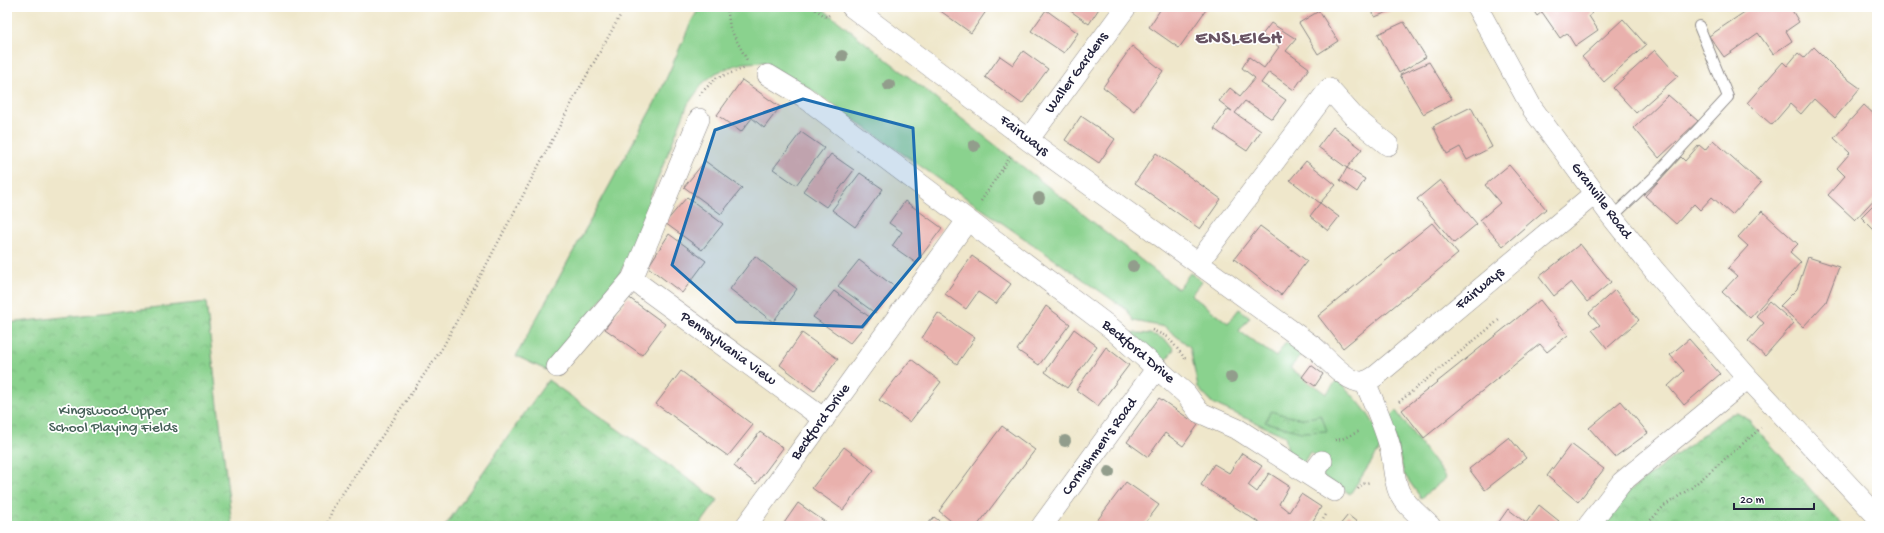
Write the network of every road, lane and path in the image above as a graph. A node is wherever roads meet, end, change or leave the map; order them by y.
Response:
1 (625, 7) edge
2 (727, 7) edge
3 (812, 7) edge
4 (1126, 7) edge
5 (1476, 7) edge
6 (842, 10) edge
7 (1699, 26) dead end
8 (768, 75) dead end
9 (699, 119) joint
10 (1028, 140) junction
11 (1388, 145) dead end
12 (1594, 194) junction
13 (1612, 217) junction
14 (967, 221) junction
15 (1198, 263) junction
16 (632, 279) junction
17 (558, 367) dead end
18 (1157, 368) junction
19 (1748, 378) junction
20 (1365, 382) junction
21 (1779, 411) junction
22 (824, 419) junction
23 (1334, 491) dead end
24 (1877, 516) edge
25 (326, 526) edge
26 (746, 526) edge
27 (1042, 526) edge
28 (1430, 526) edge
29 (1588, 526) edge
30 (1645, 526) edge

1 - 25 path
2 - 9 path
3 - 6 path
4 - 10 street, Waller Gardens
5 - 12 street, Granville Road
6 - 10 street, Fairways
7 - 13 lane
8 - 14 street, Beckford Drive
9 - 16 street
10 - 14 path
10 - 15 street, Fairways
11 - 15 street
12 - 13 street, Granville Road
12 - 20 street, Fairways
13 - 19 street, Granville Road
14 - 18 street, Beckford Drive
14 - 22 street, Beckford Drive
15 - 20 street, Fairways
16 - 17 street
16 - 22 street, Pennsylvania View
18 - 23 street, Beckford Drive
18 - 27 street, Cornishmen's Road
19 - 21 street, Granville Road
19 - 29 street
20 - 28 street
21 - 24 street, Granville Road
21 - 30 path
22 - 26 street, Beckford Drive

